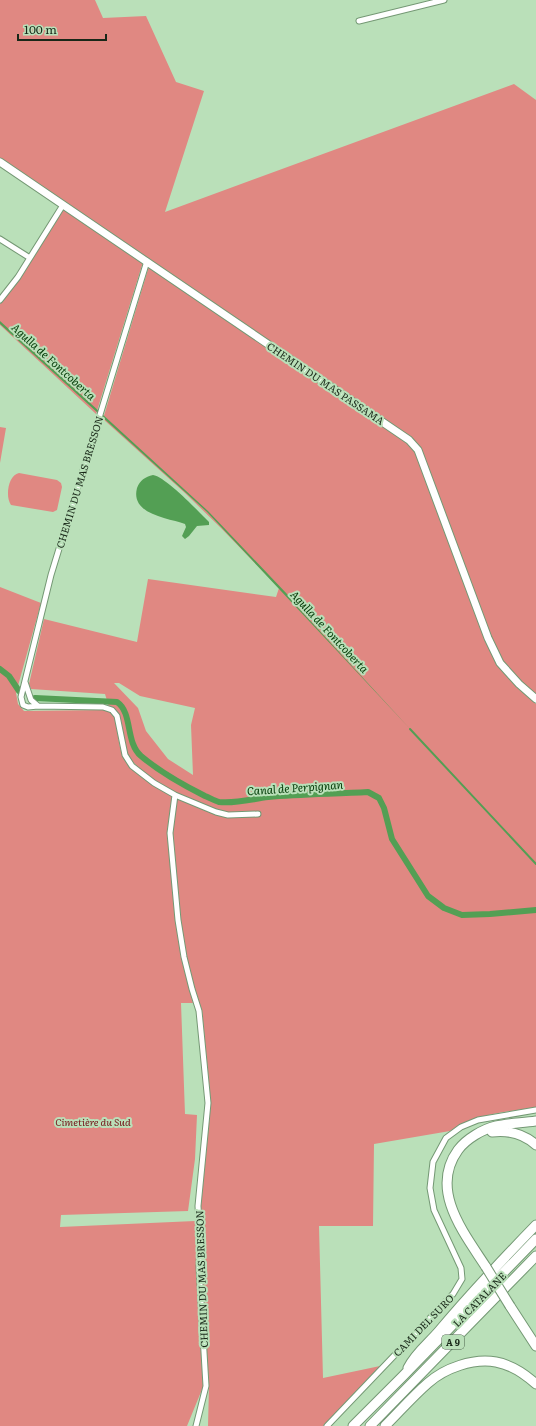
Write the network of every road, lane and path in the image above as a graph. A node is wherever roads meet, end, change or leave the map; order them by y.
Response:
1 (444, 0) edge
2 (359, 21) dead end
3 (0, 162) edge
4 (63, 205) junction
5 (0, 239) edge
6 (30, 258) junction
7 (147, 261) junction
8 (0, 300) edge
9 (24, 682) junction
10 (536, 699) edge
11 (38, 706) junction
12 (175, 795) junction
13 (258, 814) dead end
14 (536, 1110) edge
15 (536, 1121) edge
16 (479, 1133) junction
17 (536, 1145) edge
18 (536, 1225) edge
19 (536, 1239) edge
20 (536, 1256) edge
21 (536, 1346) edge
22 (404, 1376) junction
23 (536, 1384) edge
24 (196, 1426) edge
25 (327, 1426) edge
26 (353, 1426) edge
27 (370, 1426) edge
28 (385, 1426) edge

1 - 2 street
3 - 4 street, CHEMIN DU MAS PASSAMA
4 - 6 street
4 - 7 street, CHEMIN DU MAS PASSAMA
5 - 6 street
6 - 8 street
7 - 9 street, CHEMIN DU MAS BRESSON
7 - 10 street, CHEMIN DU MAS PASSAMA
9 - 11 street
9 - 11 street, CHEMIN DU MAS BRESSON
11 - 12 street, CHEMIN DU MAS BRESSON
12 - 13 street
12 - 24 street, CHEMIN DU MAS BRESSON
14 - 25 street, CAMI DEL SURO
15 - 16 highway
16 - 17 highway
16 - 21 highway, bridge
18 - 22 highway
19 - 22 highway, LA CATALANE / A 9
20 - 27 highway, LA CATALANE / A 9
22 - 26 highway, LA CATALANE / A 9
23 - 28 highway

